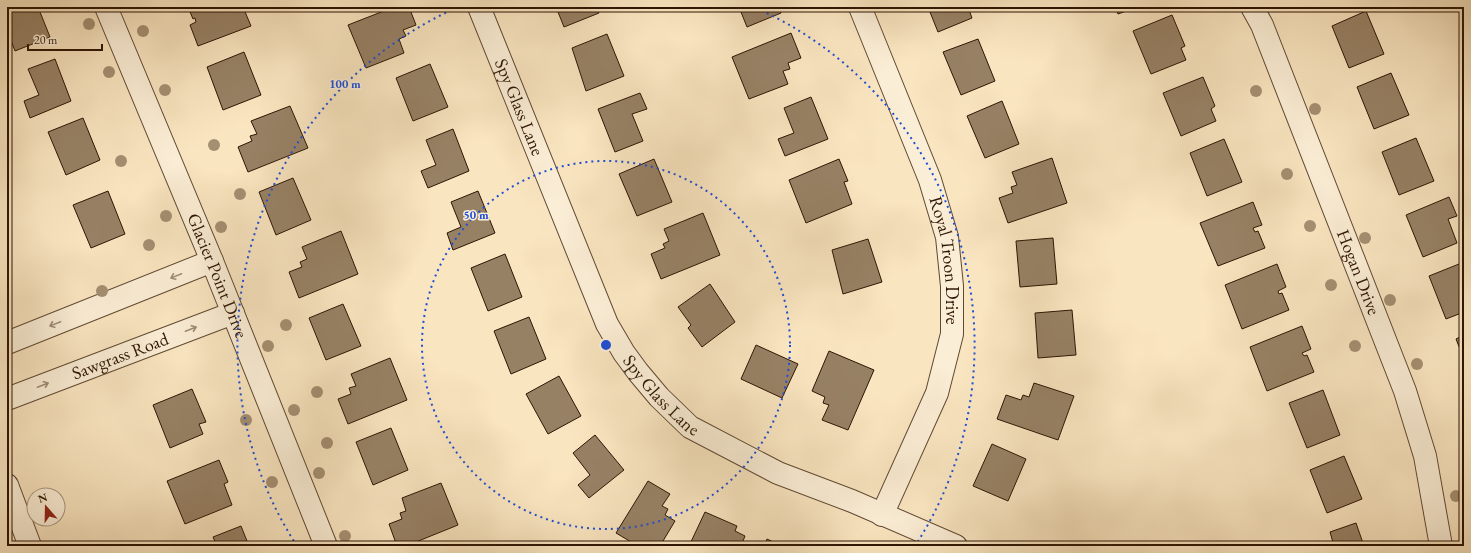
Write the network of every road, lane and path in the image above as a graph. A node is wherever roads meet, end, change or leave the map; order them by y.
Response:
1 (106, 7) edge
2 (479, 7) edge
3 (860, 7) edge
4 (1252, 7) edge
5 (212, 261) junction
6 (233, 313) junction
7 (7, 343) edge
8 (7, 399) edge
9 (7, 485) edge
10 (882, 515) junction
11 (30, 546) edge
12 (326, 546) edge
13 (956, 546) edge
14 (1441, 546) edge

1 - 5 street, Glacier Point Drive
2 - 10 street, Spy Glass Lane
3 - 10 street, Royal Troon Drive
4 - 14 street, Hogan Drive
5 - 6 street, Glacier Point Drive
5 -> 7 street
8 -> 6 street, Sawgrass Road
6 - 12 street, Glacier Point Drive
9 - 11 street
10 - 13 street, Spy Glass Lane

